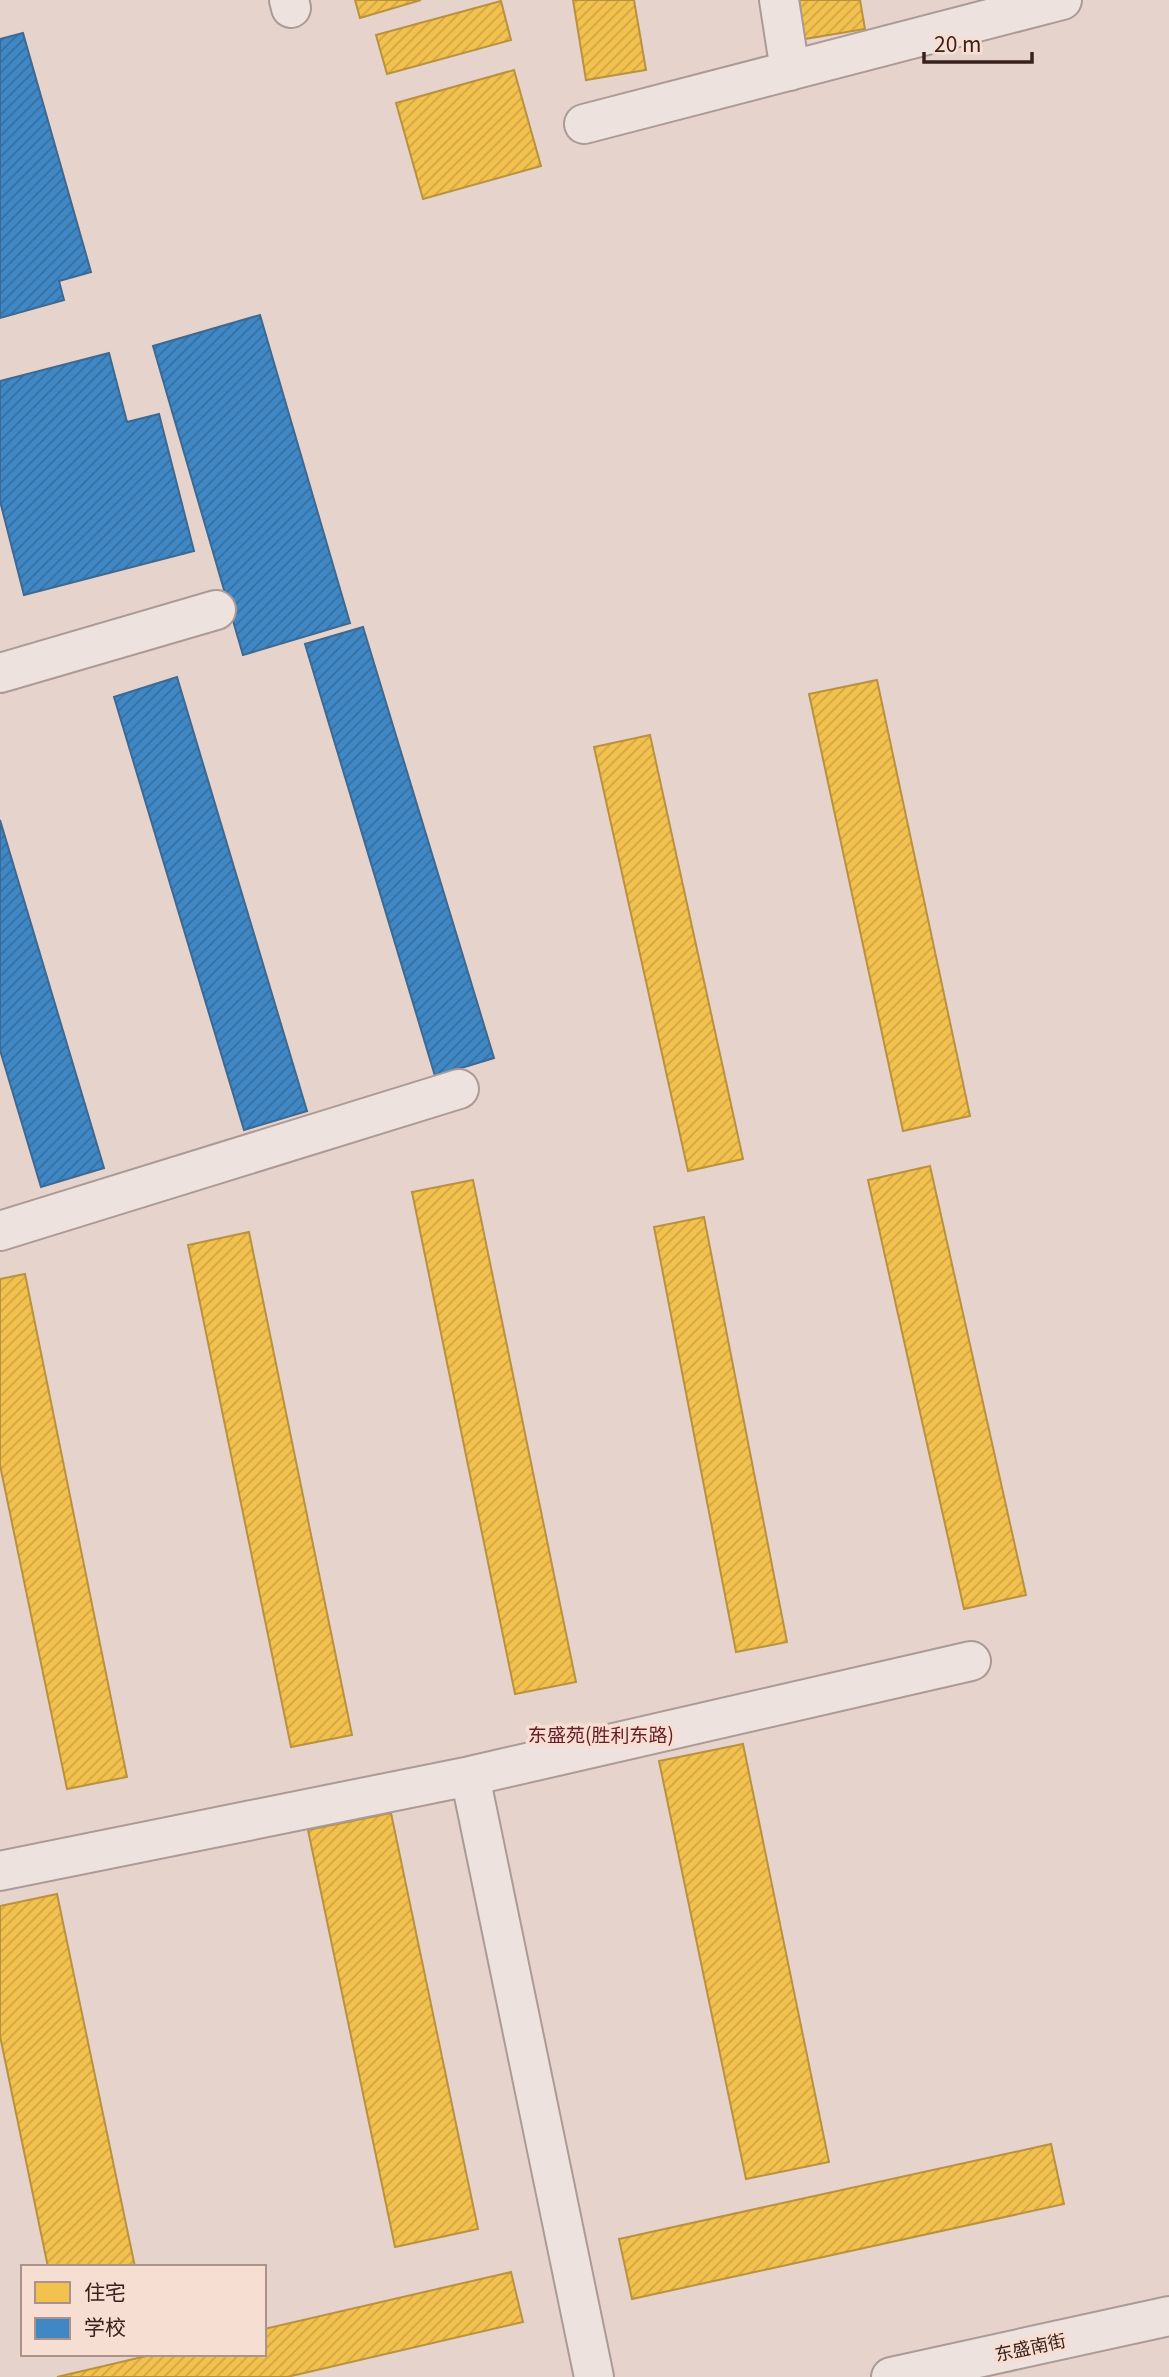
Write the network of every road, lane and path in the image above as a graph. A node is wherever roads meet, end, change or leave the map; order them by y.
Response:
1 (779, 0) edge
2 (1062, 0) edge
3 (993, 9) edge
4 (790, 71) junction
5 (584, 124) dead end
6 (216, 610) dead end
7 (1, 668) edge
8 (459, 1089) dead end
9 (0, 1231) edge
10 (971, 1661) dead end
11 (470, 1776) junction
12 (0, 1871) edge
13 (1169, 2316) edge
14 (594, 2377) edge
15 (891, 2377) edge

1 - 4 street
2 - 3 street
3 - 4 street
4 - 5 street
6 - 7 street
8 - 9 street
10 - 11 street
11 - 12 street
11 - 14 street
13 - 15 street, 东盛南街

